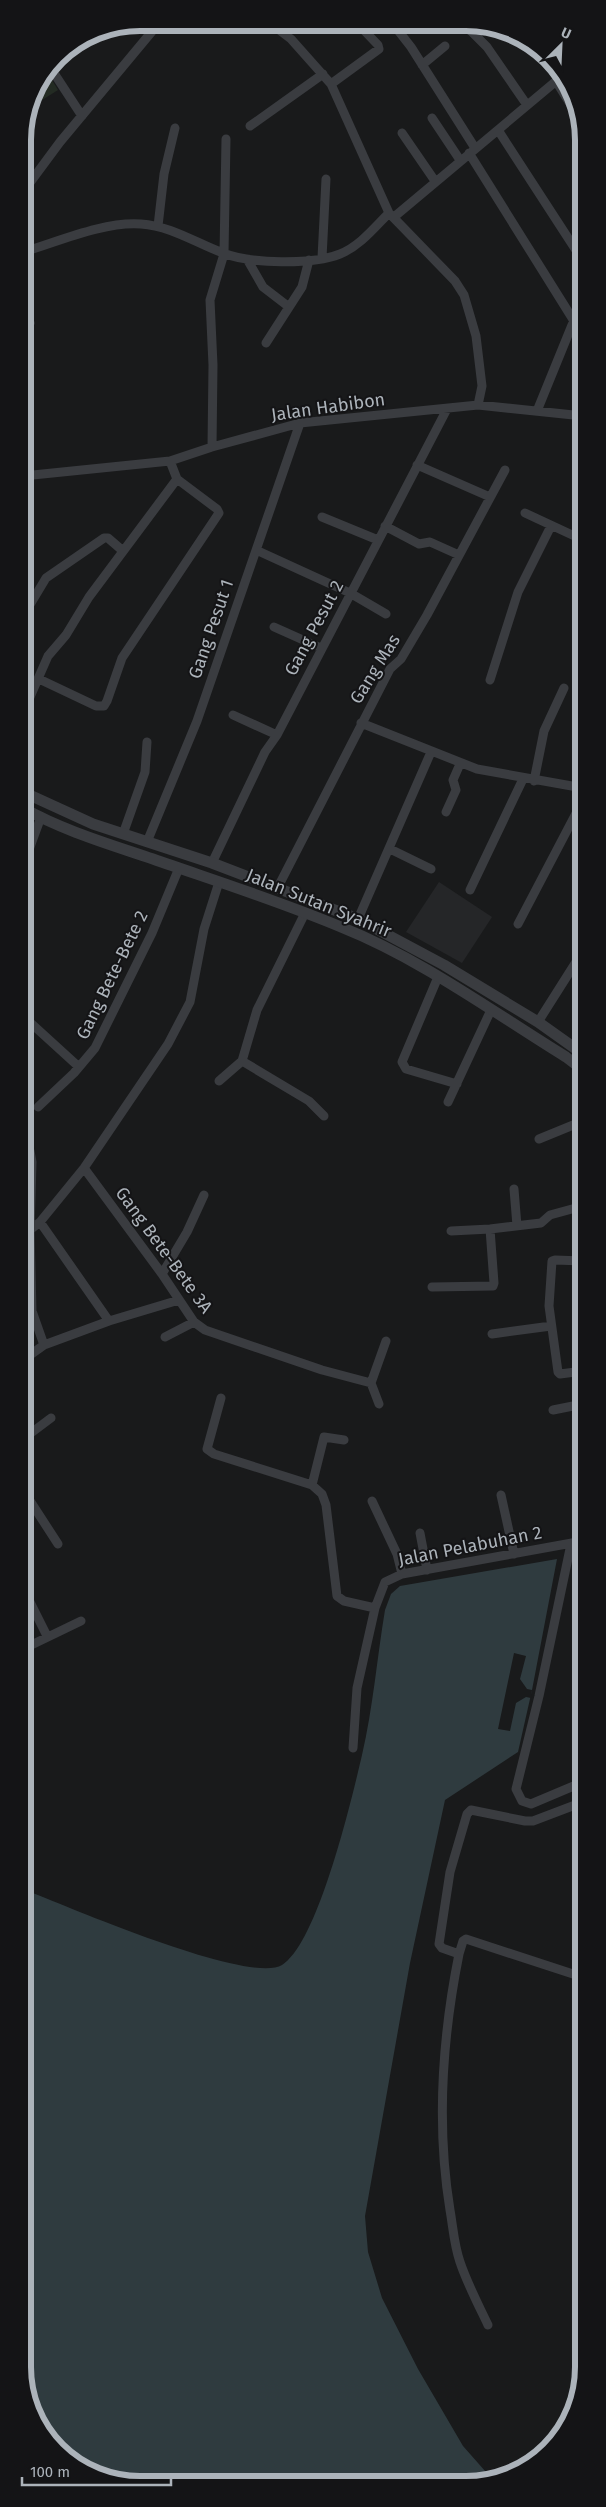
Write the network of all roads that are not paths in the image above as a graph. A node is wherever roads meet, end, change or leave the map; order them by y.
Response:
1 (152, 31) edge
2 (280, 31) edge
3 (365, 31) edge
4 (398, 31) edge
5 (471, 31) edge
6 (445, 46) dead end
7 (422, 65) junction
8 (54, 74) edge
9 (323, 74) junction
10 (556, 80) edge
11 (331, 84) junction
12 (527, 104) junction
13 (82, 116) junction
14 (432, 118) dead end
15 (250, 126) dead end
16 (175, 128) dead end
17 (498, 130) junction
18 (402, 133) dead end
19 (226, 139) dead end
20 (472, 151) junction
21 (460, 160) junction
22 (326, 179) dead end
23 (436, 181) junction
24 (31, 182) edge
25 (392, 215) junction
26 (158, 226) junction
27 (31, 250) edge
28 (575, 250) edge
29 (224, 254) junction
30 (322, 258) junction
31 (247, 259) junction
32 (309, 260) junction
33 (289, 308) junction
34 (573, 323) joint
35 (266, 343) dead end
36 (478, 405) junction
37 (447, 409) junction
38 (537, 411) junction
39 (575, 415) edge
40 (300, 424) junction
41 (212, 447) junction
42 (170, 462) junction
43 (417, 465) junction
44 (505, 470) dead end
45 (31, 475) edge
46 (177, 479) junction
47 (490, 497) junction
48 (525, 513) dead end
49 (322, 517) dead end
50 (385, 526) junction
51 (551, 526) junction
52 (575, 536) edge
53 (378, 540) junction
54 (256, 550) junction
55 (123, 551) junction
56 (459, 556) junction
57 (350, 593) junction
58 (31, 603) edge
59 (386, 614) dead end
60 (274, 627) dead end
61 (321, 648) junction
62 (39, 679) junction
63 (490, 680) dead end
64 (564, 688) dead end
65 (31, 696) edge
66 (233, 715) dead end
67 (361, 723) junction
68 (277, 735) junction
69 (147, 742) dead end
70 (431, 752) junction
71 (460, 764) junction
72 (523, 779) junction
73 (534, 780) junction
74 (575, 787) edge
75 (31, 796) edge
76 (36, 799) junction
77 (57, 807) junction
78 (446, 812) dead end
79 (36, 814) edge
80 (575, 815) edge
81 (31, 834) edge
82 (123, 834) junction
83 (147, 842) junction
84 (390, 849) junction
85 (212, 863) junction
86 (179, 868) junction
87 (431, 869) dead end
88 (219, 882) junction
89 (278, 887) junction
90 (470, 890) dead end
91 (305, 914) junction
92 (358, 919) junction
93 (518, 924) dead end
94 (575, 964) edge
95 (444, 965) junction
96 (438, 977) junction
97 (491, 1010) junction
98 (538, 1022) junction
99 (31, 1023) edge
100 (575, 1048) edge
101 (242, 1061) junction
102 (575, 1064) edge
103 (80, 1067) junction
104 (219, 1081) dead end
105 (457, 1084) junction
106 (448, 1102) dead end
107 (38, 1107) dead end
108 (324, 1116) dead end
109 (575, 1124) edge
110 (540, 1139) dead end
111 (31, 1156) edge
112 (84, 1168) junction
113 (31, 1180) edge
114 (514, 1189) dead end
115 (204, 1195) dead end
116 (575, 1208) edge
117 (40, 1222) junction
118 (517, 1226) junction
119 (490, 1229) junction
120 (451, 1231) dead end
121 (31, 1232) edge
122 (575, 1261) edge
123 (162, 1274) junction
124 (432, 1288) dead end
125 (31, 1292) edge
126 (179, 1300) junction
127 (109, 1321) junction
128 (194, 1322) junction
129 (551, 1326) junction
130 (492, 1334) dead end
131 (165, 1337) dead end
132 (386, 1341) dead end
133 (44, 1345) junction
134 (31, 1354) edge
135 (575, 1372) edge
136 (371, 1383) junction
137 (222, 1398) dead end
138 (379, 1404) dead end
139 (575, 1406) edge
140 (553, 1410) dead end
141 (51, 1418) dead end
142 (31, 1433) edge
143 (344, 1440) dead end
144 (312, 1486) junction
145 (501, 1495) dead end
146 (372, 1501) dead end
147 (31, 1502) edge
148 (420, 1533) dead end
149 (575, 1543) edge
150 (58, 1544) dead end
151 (571, 1544) junction
152 (514, 1554) junction
153 (427, 1570) junction
154 (402, 1574) junction
155 (31, 1604) edge
156 (374, 1608) junction
157 (81, 1621) dead end
158 (47, 1636) junction
159 (31, 1645) edge
160 (353, 1748) dead end
161 (575, 1785) edge
162 (575, 1805) edge
163 (459, 1954) junction
164 (575, 1973) edge
165 (488, 2325) dead end

1 - 13 street
2 - 9 street
3 - 11 street
4 - 7 street
5 - 12 street
6 - 7 street
7 - 20 street
8 - 13 street
9 - 11 street
9 - 15 street
10 - 12 street
11 - 25 street
12 - 17 street
13 - 24 street
14 - 21 street
16 - 26 street
17 - 20 street
17 - 28 street
18 - 23 street
19 - 29 street
20 - 21 street
20 - 34 street
21 - 23 street
22 - 30 street
23 - 25 street
25 - 30 street
25 - 36 street
26 - 27 street
26 - 29 street
29 - 31 street
29 - 41 street
30 - 32 street
31 - 32 street
31 - 33 street
32 - 33 street
33 - 35 street
34 - 38 street
36 - 37 street, Jalan Habibon
36 - 38 street, Jalan Habibon
37 - 40 street, Jalan Habibon
37 - 43 street, Gang Pesut 2
38 - 39 street, Jalan Habibon
40 - 41 street, Jalan Habibon
40 - 54 street, Gang Pesut 1
41 - 42 street, Jalan Habibon
42 - 45 street, Jalan Habibon
42 - 46 street
43 - 47 street
43 - 50 street, Gang Pesut 2
44 - 47 street, Gang Mas
46 - 55 street
46 - 62 street
47 - 56 street, Gang Mas
48 - 51 street
49 - 53 street
50 - 53 street, Gang Pesut 2
50 - 56 street
51 - 52 street
51 - 63 street
53 - 57 street, Gang Pesut 2
54 - 57 street
54 - 83 street, Gang Pesut 1
55 - 58 street
55 - 62 street
56 - 67 street, Gang Mas
57 - 59 street
57 - 61 street, Gang Pesut 2
60 - 61 street
61 - 68 street, Gang Pesut 2
62 - 65 street
64 - 73 street
66 - 68 street
67 - 70 street
67 - 89 street, Gang Mas
68 - 85 street, Gang Pesut 2
69 - 82 street
70 - 71 street
70 - 84 street
71 - 72 street
71 - 78 street
72 - 73 street
72 - 90 street
73 - 74 street
75 - 76 street, Jalan Sutan Syahrir
76 - 77 street, Jalan Sutan Syahrir
76 - 79 street
77 - 79 street
77 - 82 street, Jalan Sutan Syahrir
79 - 81 street
79 - 86 street, Jalan Sutan Syahrir
80 - 93 street
82 - 83 street, Jalan Sutan Syahrir
83 - 85 street, Jalan Sutan Syahrir
84 - 87 street
84 - 92 street
85 - 89 street, Jalan Sutan Syahrir
86 - 88 street, Jalan Sutan Syahrir
86 - 103 street, Gang Bete-Bete 2
88 - 91 street, Jalan Sutan Syahrir
88 - 112 street
89 - 92 street, Jalan Sutan Syahrir
91 - 96 street, Jalan Sutan Syahrir
91 - 101 street
92 - 95 street, Jalan Sutan Syahrir
94 - 98 street
95 - 96 street
95 - 98 street, Jalan Sutan Syahrir
96 - 97 street, Jalan Sutan Syahrir
96 - 105 street
97 - 102 street, Jalan Sutan Syahrir
97 - 105 street
98 - 100 street, Jalan Sutan Syahrir
99 - 103 street
101 - 104 street
101 - 108 street
103 - 107 street, Gang Bete-Bete 2
105 - 106 street
109 - 110 street
111 - 113 street
112 - 117 street
112 - 123 street, Gang Bete-Bete 3A
114 - 118 street
115 - 123 street
116 - 118 street
117 - 121 street
117 - 127 street
118 - 119 street
119 - 120 street
119 - 124 street
122 - 129 street
123 - 126 street, Gang Bete-Bete 3A
125 - 133 street
126 - 127 street
126 - 128 street, Gang Bete-Bete 3A
127 - 133 street
128 - 131 street
128 - 136 street, Gang Bete-Bete 3A
129 - 130 street
129 - 135 street
132 - 136 street
133 - 134 street
136 - 138 street
137 - 144 street
139 - 140 street
141 - 142 street
143 - 144 street
144 - 156 street
145 - 152 street
146 - 154 street
147 - 150 street
148 - 153 street
149 - 151 street, Jalan Pelabuhan 2
151 - 152 street, Jalan Pelabuhan 2
151 - 161 street
152 - 153 street, Jalan Pelabuhan 2
153 - 154 street, Jalan Pelabuhan 2
154 - 156 street, Jalan Pelabuhan 2
155 - 158 street
156 - 160 street, Jalan Pelabuhan 2
157 - 158 street
158 - 159 street
162 - 163 street
163 - 164 street
163 - 165 street

